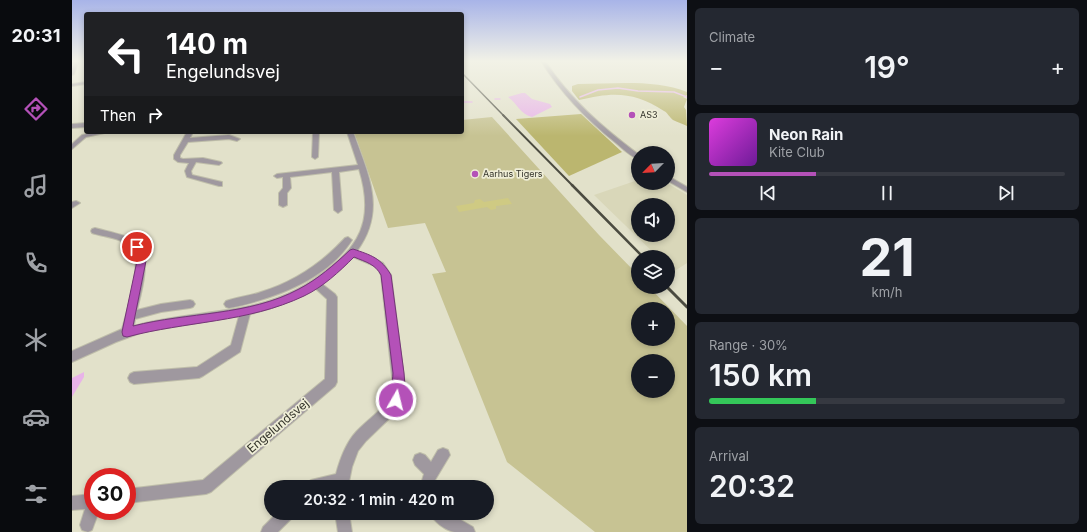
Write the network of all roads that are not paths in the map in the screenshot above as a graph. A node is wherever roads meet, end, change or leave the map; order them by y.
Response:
1 (560, 86) edge
2 (84, 125) edge
3 (72, 126) edge
4 (95, 134) edge
5 (189, 134) edge
6 (316, 134) edge
7 (351, 134) edge
8 (212, 135) edge
9 (186, 140) junction
10 (237, 140) dead end
11 (72, 147) edge
12 (631, 152) edge
13 (315, 157) dead end
14 (193, 161) junction
15 (220, 163) dead end
16 (362, 167) junction
17 (335, 170) junction
18 (286, 175) junction
19 (277, 176) dead end
20 (675, 182) edge
21 (219, 184) dead end
22 (687, 190) edge
23 (283, 205) dead end
24 (338, 210) dead end
25 (95, 231) dead end
26 (348, 240) dead end
27 (335, 255) junction
28 (349, 257) junction
29 (316, 284) junction
30 (190, 304) dead end
31 (229, 304) dead end
32 (245, 312) junction
33 (130, 316) junction
34 (127, 332) junction
35 (72, 357) edge
36 (134, 378) dead end
37 (443, 455) dead end
38 (420, 460) dead end
39 (432, 472) junction
40 (343, 480) edge
41 (428, 480) edge
42 (136, 495) edge
43 (84, 502) edge
44 (73, 503) dead end
45 (88, 520) edge
46 (280, 520) edge
47 (343, 520) edge
48 (447, 520) edge
49 (86, 525) dead end
50 (268, 532) edge
51 (346, 532) edge
52 (468, 532) edge

1 - 12 street
2 - 3 street
4 - 11 street
5 - 9 street
6 - 13 street
7 - 16 street
8 - 9 street
8 - 10 street
9 - 14 street
14 - 15 street
14 - 21 street
16 - 17 street
16 - 28 street
17 - 18 street
17 - 24 street
18 - 19 street
18 - 23 street
20 - 22 street
25 - 33 street
26 - 27 street
27 - 28 street
27 - 31 street
28 - 29 street
28 - 40 street
29 - 32 street
29 - 42 street, Engelundsvej
30 - 33 street
32 - 34 street
32 - 36 street
33 - 34 street
34 - 35 street
37 - 39 street
38 - 39 street
39 - 41 street
43 - 44 street
45 - 49 street
46 - 50 street
47 - 51 street
48 - 52 street

